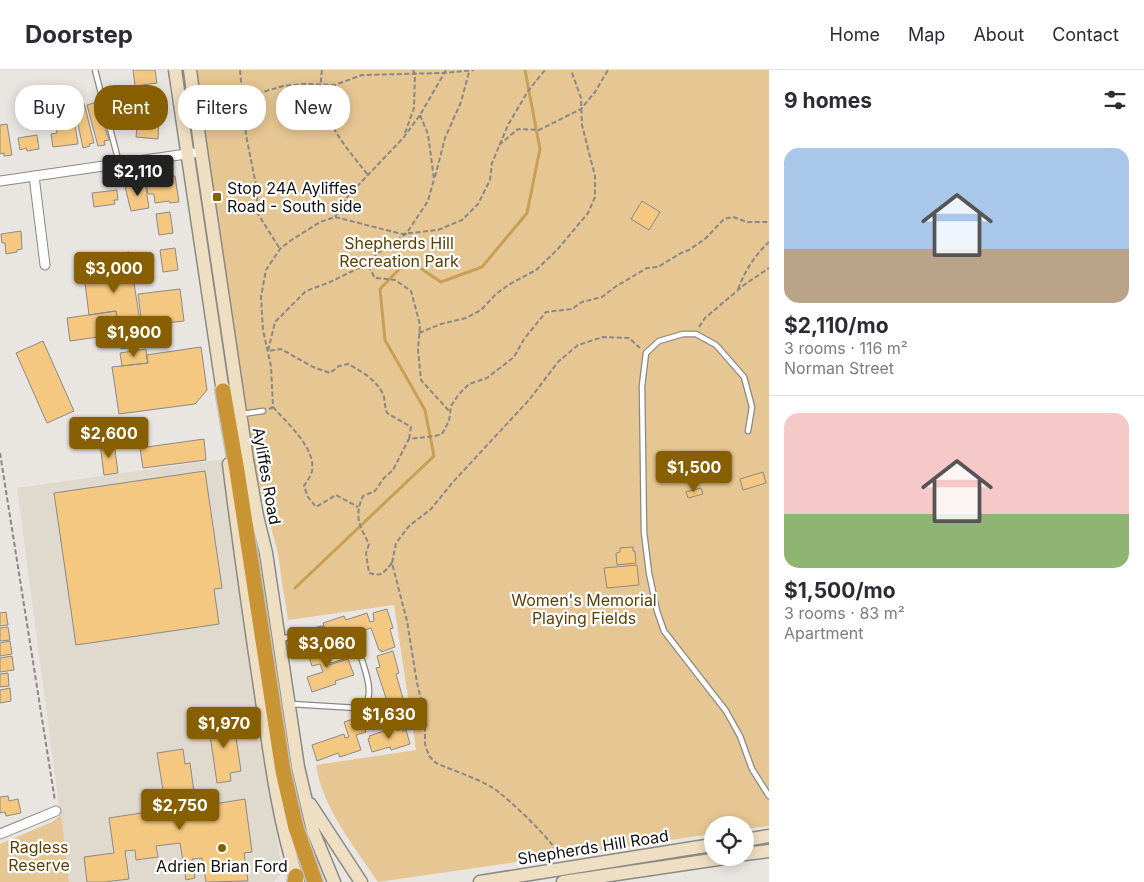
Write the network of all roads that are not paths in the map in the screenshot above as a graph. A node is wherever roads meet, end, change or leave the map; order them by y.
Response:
1 (95, 70) edge
2 (175, 70) edge
3 (190, 70) edge
4 (201, 151) junction
5 (187, 154) junction
6 (119, 163) junction
7 (34, 176) junction
8 (0, 181) edge
9 (44, 265) dead end
10 (223, 391) junction
11 (263, 410) road end
12 (240, 415) junction
13 (748, 431) dead end
14 (279, 640) junction
15 (288, 704) junction
16 (365, 704) junction
17 (399, 715) dead end
18 (304, 794) junction
19 (769, 796) edge
20 (56, 811) road end
21 (0, 834) edge
22 (769, 836) edge
23 (754, 838) edge
24 (704, 846) edge
25 (769, 851) edge
26 (754, 853) edge
27 (704, 861) edge
28 (587, 864) junction
29 (296, 880) edge
30 (589, 880) edge
31 (314, 882) edge
32 (334, 882) edge
33 (361, 882) edge
34 (480, 882) edge
35 (563, 882) edge

1 - 6 lane
2 - 5 main road, Ayliffes Road
3 - 4 main road, Ayliffes Road
4 - 5 street
4 - 12 main road, Ayliffes Road
5 - 6 street
5 - 10 main road, Ayliffes Road
6 - 7 street
7 - 8 street
7 - 9 street
10 - 29 main road, Ayliffes Road
10 - 31 highway
11 - 12 lane
12 - 14 main road, Ayliffes Road
13 - 19 lane
14 - 15 main road, Ayliffes Road
14 - 16 lane
15 - 16 lane
15 - 18 main road, Ayliffes Road
16 - 17 lane
18 - 32 main road, Ayliffes Road
18 - 33 main road
20 - 21 street
22 - 23 main road
24 - 28 main road, Shepherds Hill Road
25 - 26 main road
27 - 30 main road, Shepherds Hill Road
28 - 30 street
28 - 34 main road, Shepherds Hill Road
30 - 35 main road, Shepherds Hill Road

